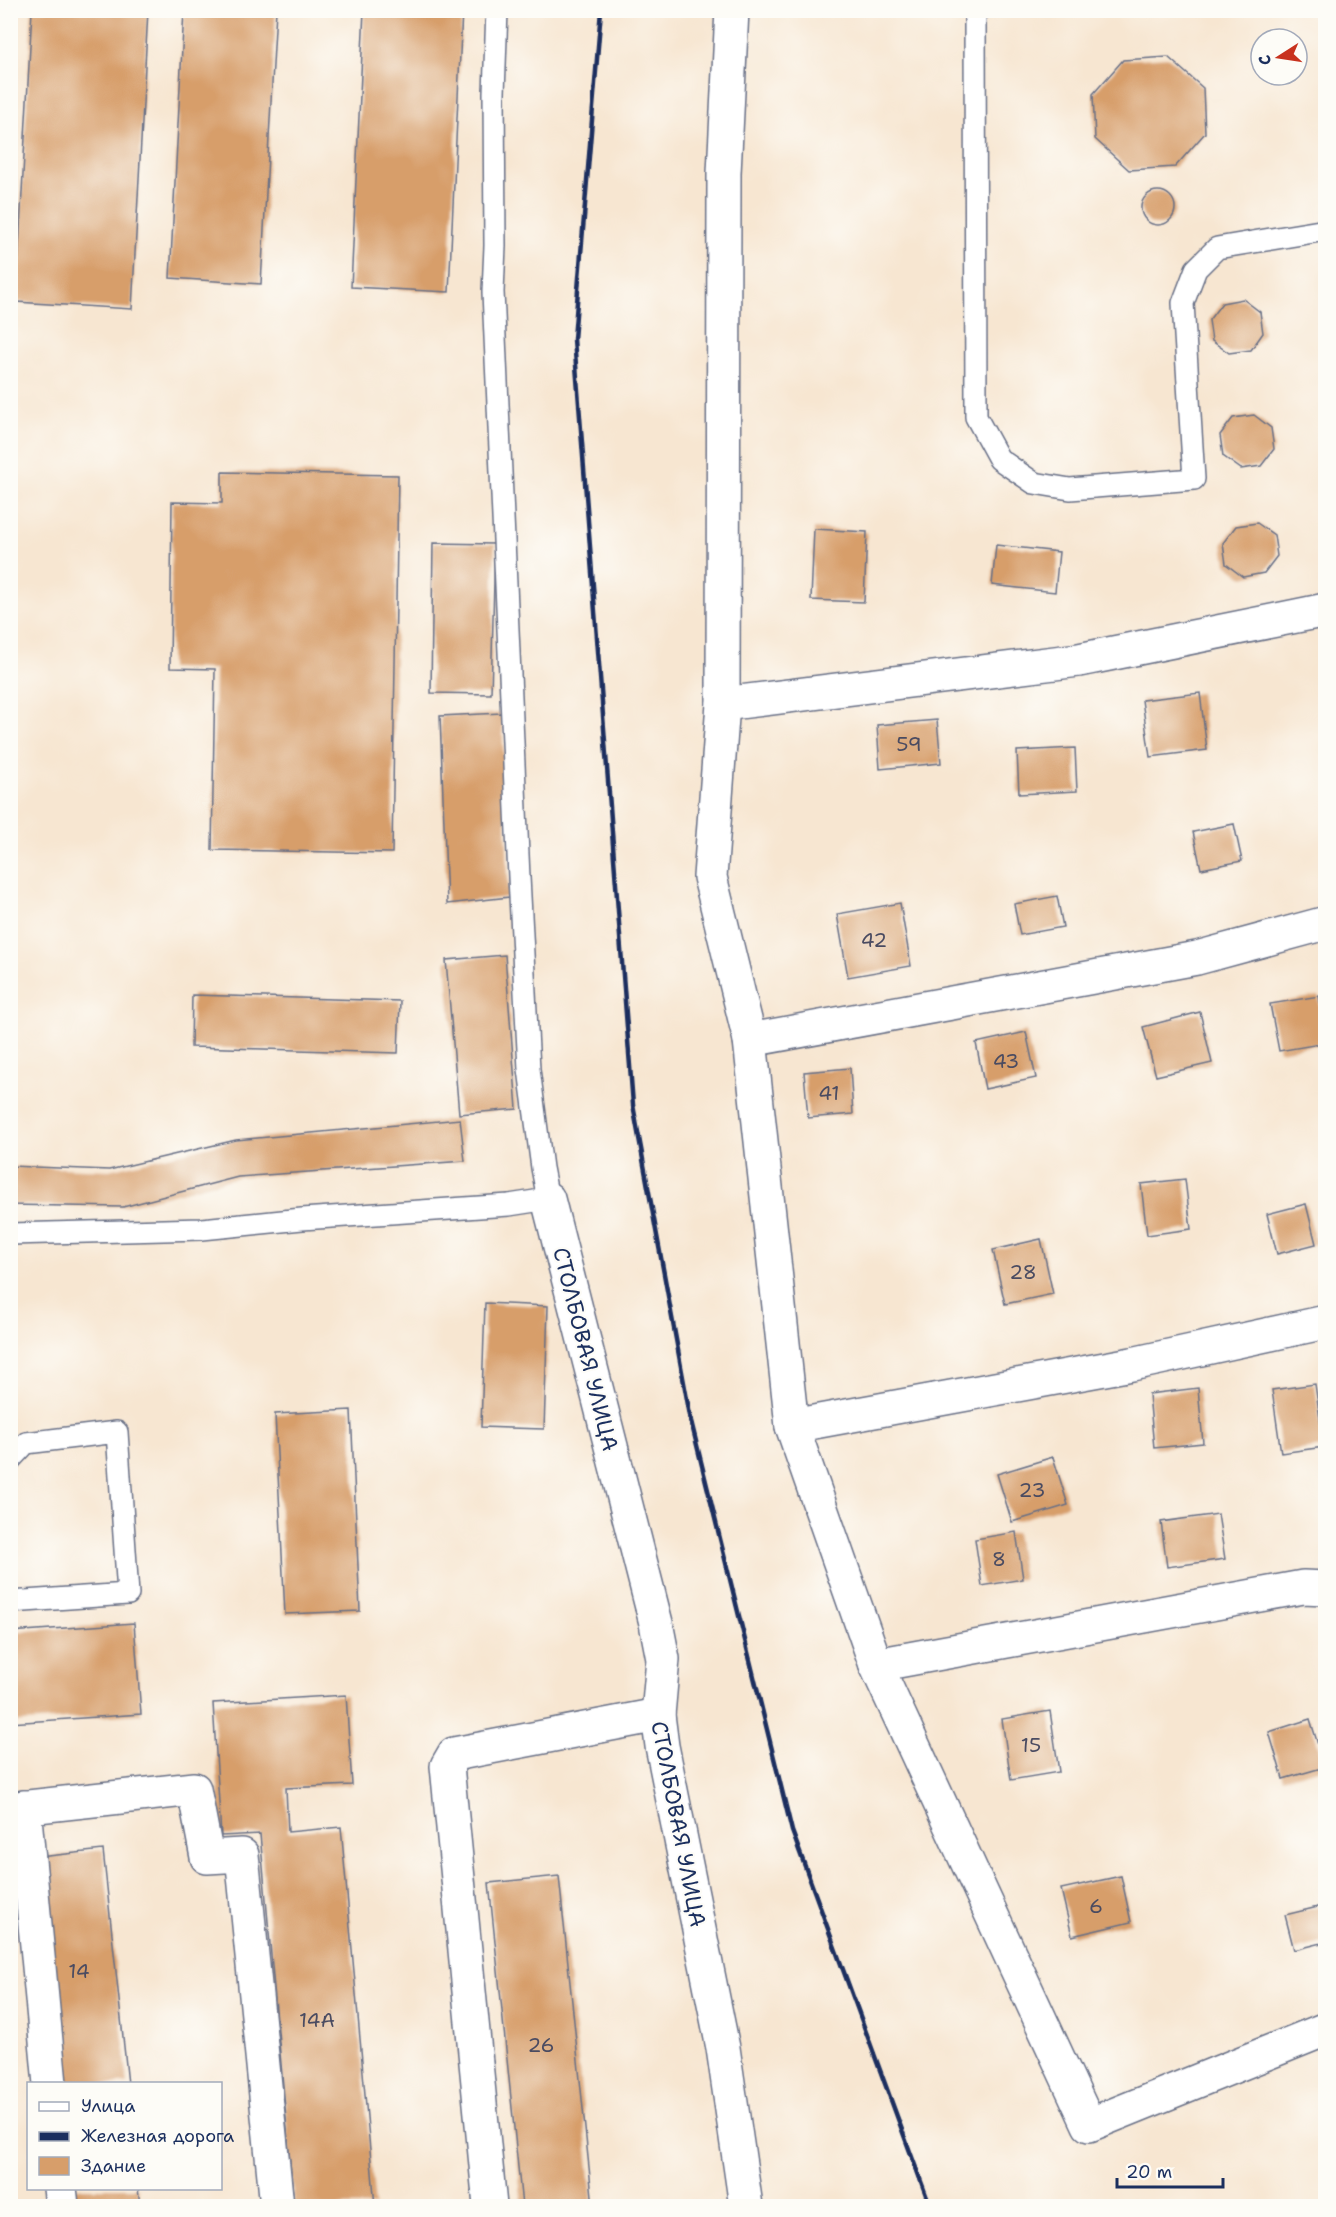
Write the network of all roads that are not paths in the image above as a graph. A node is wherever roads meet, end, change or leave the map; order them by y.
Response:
1 (497, 10) edge
2 (732, 10) edge
3 (975, 10) edge
4 (1326, 230) edge
5 (1326, 610) edge
6 (723, 704) junction
7 (1326, 923) edge
8 (750, 1040) junction
9 (548, 1199) junction
10 (10, 1234) edge
11 (1326, 1322) edge
12 (792, 1425) junction
13 (10, 1460) edge
14 (1326, 1587) edge
15 (10, 1602) edge
16 (876, 1665) junction
17 (658, 1715) junction
18 (17, 1808) edge
19 (1326, 2029) edge
20 (50, 2082) edge
21 (60, 2190) edge
22 (62, 2206) edge
23 (277, 2206) edge
24 (490, 2206) edge
25 (746, 2206) edge

1 - 9 lane
2 - 6 street
3 - 4 lane
5 - 6 street
6 - 8 street
7 - 8 street
8 - 12 street
9 - 10 lane
9 - 17 street, СТОЛБОВАЯ УЛИЦА
11 - 12 street
12 - 16 street
13 - 15 lane
14 - 16 street
16 - 19 street
17 - 24 street
17 - 25 street, СТОЛБОВАЯ УЛИЦА
18 - 20 street
18 - 23 street
21 - 22 street

